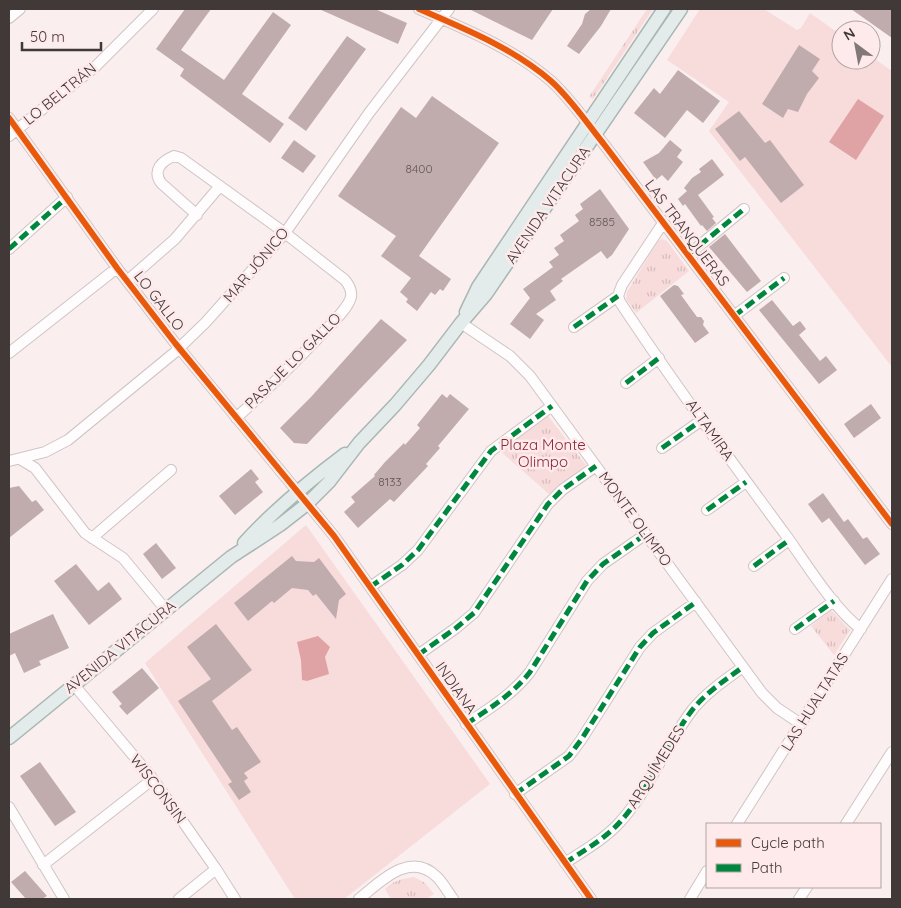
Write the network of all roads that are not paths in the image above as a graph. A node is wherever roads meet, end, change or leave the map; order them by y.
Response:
1 (20, 9) edge
2 (153, 9) edge
3 (419, 9) edge
4 (449, 9) edge
5 (664, 9) edge
6 (680, 9) edge
7 (9, 18) edge
8 (442, 19) junction
9 (9, 118) edge
10 (587, 122) junction
11 (13, 133) edge
12 (596, 134) junction
13 (220, 186) junction
14 (67, 198) junction
15 (744, 209) dead end
16 (197, 215) junction
17 (663, 223) junction
18 (285, 233) junction
19 (9, 249) edge
20 (688, 254) junction
21 (117, 268) junction
22 (784, 278) dead end
23 (127, 281) junction
24 (618, 296) junction
25 (734, 316) junction
26 (461, 323) junction
27 (574, 327) dead end
28 (179, 348) junction
29 (9, 353) edge
30 (659, 358) junction
31 (626, 383) dead end
32 (552, 406) junction
33 (236, 418) junction
34 (702, 420) junction
35 (359, 444) junction
36 (662, 448) dead end
37 (37, 454) junction
38 (20, 459) junction
39 (9, 461) edge
40 (596, 466) junction
41 (35, 468) junction
42 (172, 470) dead end
43 (746, 482) junction
44 (297, 493) junction
45 (307, 504) junction
46 (707, 510) dead end
47 (892, 524) edge
48 (646, 534) junction
49 (92, 538) junction
50 (790, 540) junction
51 (231, 557) junction
52 (754, 566) dead end
53 (892, 579) edge
54 (370, 587) junction
55 (834, 601) junction
56 (696, 602) junction
57 (166, 610) junction
58 (795, 629) dead end
59 (861, 629) junction
60 (418, 655) junction
61 (743, 667) junction
62 (74, 685) junction
63 (466, 724) junction
64 (800, 724) junction
65 (9, 738) edge
66 (892, 752) edge
67 (153, 779) junction
68 (515, 794) junction
69 (9, 807) edge
70 (738, 823) edge
71 (847, 823) edge
72 (565, 864) junction
73 (44, 865) junction
74 (216, 869) junction
75 (706, 873) edge
76 (806, 888) edge
77 (64, 899) edge
78 (179, 899) edge
79 (235, 899) edge
80 (359, 899) edge
81 (453, 899) edge
82 (591, 899) edge
83 (690, 899) edge
84 (799, 899) edge

1 - 7 street
2 - 11 street, LO BELTRÁN
3 - 8 street, LAS TRANQUERAS
4 - 8 street, MAR JÓNICO
5 - 10 main road, AVENIDA VITACURA
6 - 12 main road, AVENIDA VITACURA
8 - 10 street, LAS TRANQUERAS
8 - 18 street, MAR JÓNICO
9 - 11 street, LO GALLO
10 - 12 street, LAS TRANQUERAS
10 - 26 main road, AVENIDA VITACURA
11 - 14 street, LO GALLO
12 - 17 street, LAS TRANQUERAS
12 - 26 main road, AVENIDA VITACURA
13 - 16 street
13 - 16 street, PASAJE LO GALLO
13 - 18 street, PASAJE LO GALLO
14 - 19 street
14 - 21 street, LO GALLO
15 - 20 street
16 - 23 street
17 - 20 street, LAS TRANQUERAS
17 - 24 street
18 - 28 street, MAR JÓNICO
18 - 33 street, PASAJE LO GALLO
20 - 25 street, LAS TRANQUERAS
21 - 23 street, LO GALLO
21 - 29 street
22 - 25 street
23 - 28 street, LO GALLO
24 - 27 street
24 - 30 street, ALTAMIRA
25 - 47 street, LAS TRANQUERAS
26 - 32 street, MONTE OLIMPO
26 - 35 main road, AVENIDA VITACURA
28 - 33 street, LO GALLO
28 - 37 street, MAR JÓNICO
30 - 31 street
30 - 34 street, ALTAMIRA
32 - 40 street, MONTE OLIMPO
32 - 54 street
33 - 44 street, LO GALLO
34 - 36 street
34 - 43 street, ALTAMIRA
35 - 44 main road, AVENIDA VITACURA
35 - 45 main road, AVENIDA VITACURA
37 - 38 street, MAR JÓNICO
37 - 41 street
38 - 39 street, MAR JÓNICO
38 - 41 street
40 - 48 street, MONTE OLIMPO
40 - 60 street
41 - 49 street
42 - 49 street
43 - 46 street
43 - 50 street, ALTAMIRA
44 - 45 street, INDIANA
44 - 51 main road, AVENIDA VITACURA
45 - 51 main road, AVENIDA VITACURA
45 - 54 street, INDIANA
48 - 56 street, MONTE OLIMPO
48 - 63 street
49 - 57 street
50 - 52 street
50 - 55 street, ALTAMIRA
51 - 57 main road, AVENIDA VITACURA
53 - 59 street, LAS HUALTATAS
54 - 60 street, INDIANA
55 - 58 street
55 - 59 street, ALTAMIRA
56 - 61 street, MONTE OLIMPO
56 - 68 street
57 - 62 main road, AVENIDA VITACURA
59 - 64 street, LAS HUALTATAS
60 - 63 street, INDIANA
61 - 64 street, MONTE OLIMPO
61 - 72 street, ARQUÍMEDES
62 - 65 main road, AVENIDA VITACURA
62 - 67 street, WISCONSIN
63 - 68 street, INDIANA
64 - 70 street, LAS HUALTATAS
66 - 71 street
67 - 73 street
67 - 74 street, WISCONSIN
68 - 72 street, INDIANA
69 - 73 street
72 - 82 street, INDIANA
73 - 77 street
74 - 78 street
74 - 79 street, WISCONSIN
75 - 83 street
76 - 84 street
80 - 81 street

